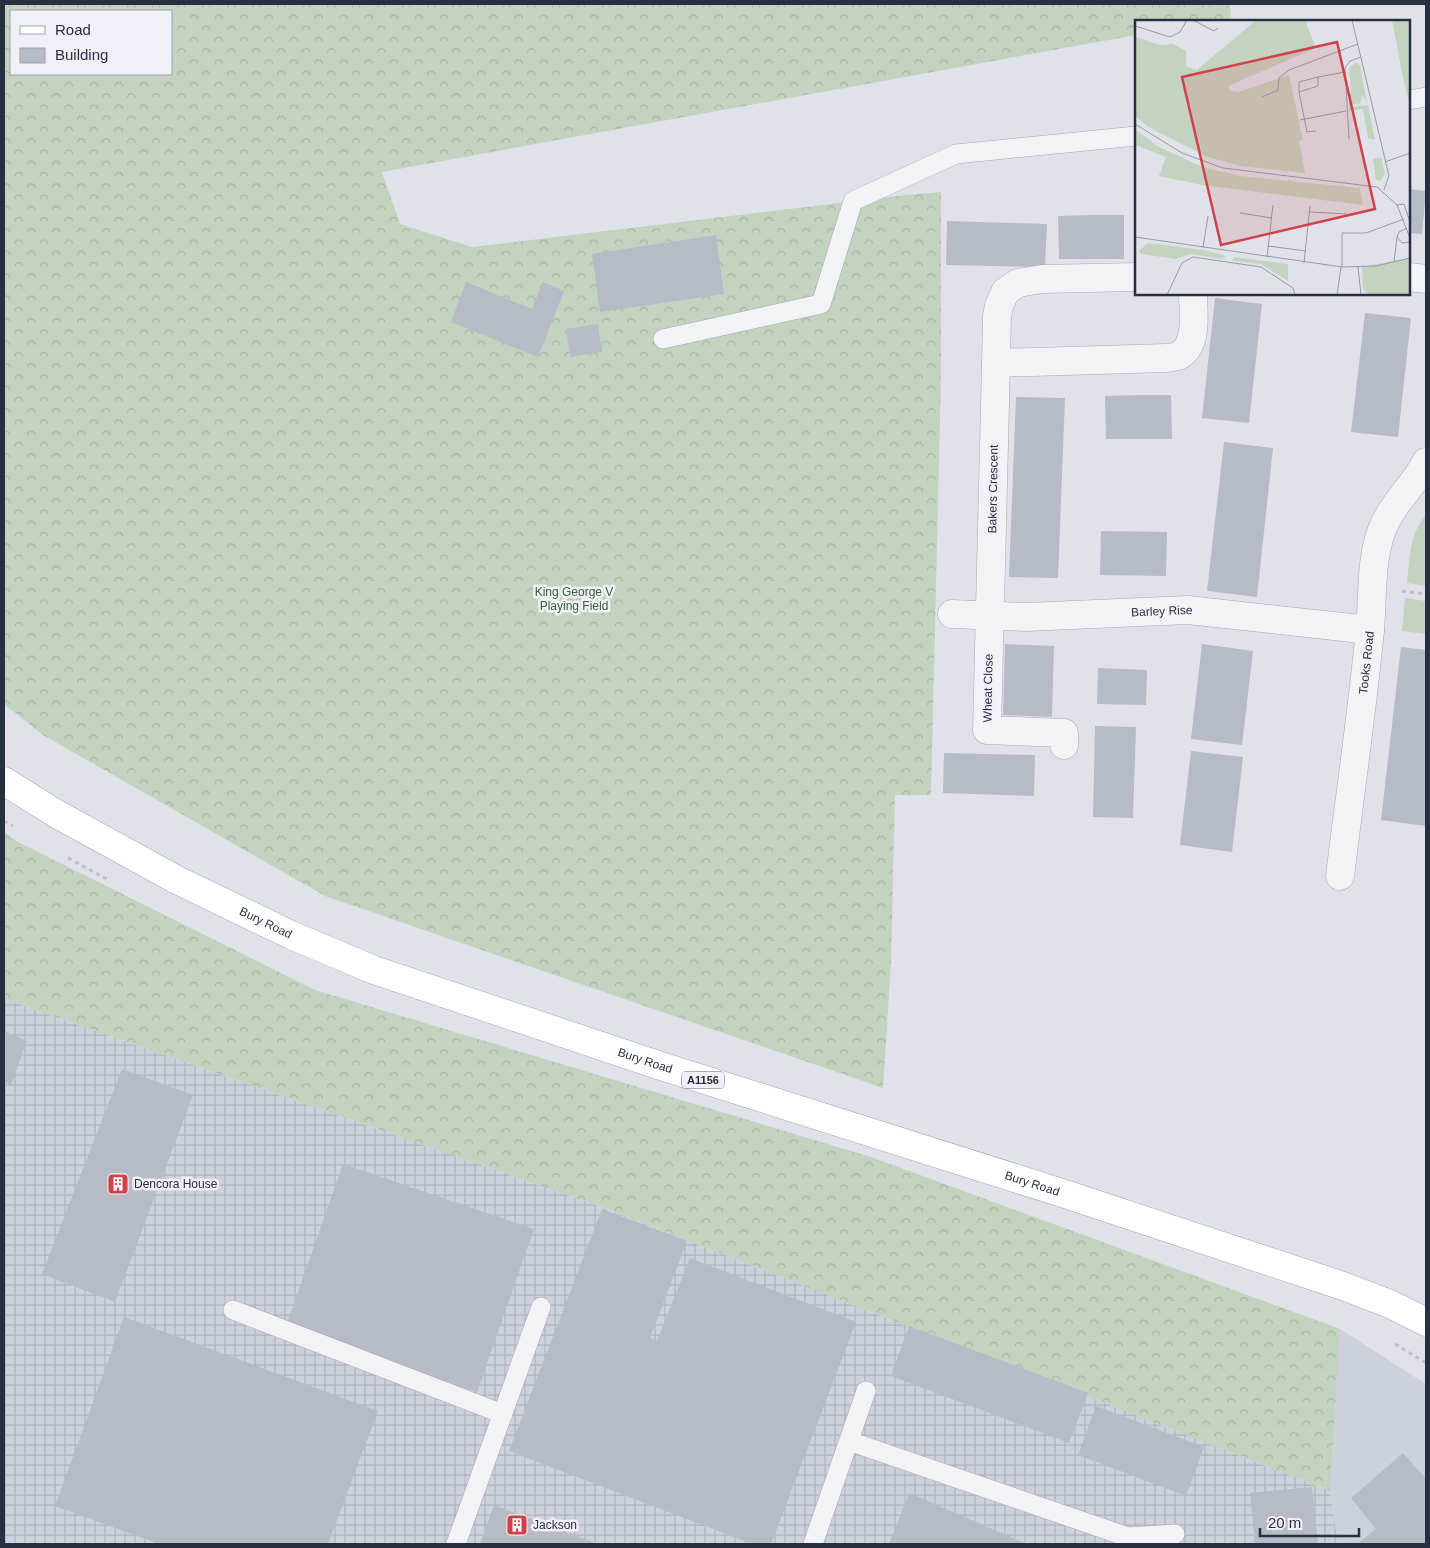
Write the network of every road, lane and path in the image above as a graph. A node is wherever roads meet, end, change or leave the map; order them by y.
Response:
1 (1426, 97) edge
2 (1410, 100) edge
3 (1135, 136) edge
4 (1135, 277) edge
5 (1410, 277) edge
6 (1426, 279) edge
7 (1193, 295) edge
8 (663, 339) dead end
9 (996, 363) junction
10 (1426, 462) edge
11 (952, 614) dead end
12 (990, 616) junction
13 (1370, 630) junction
14 (1064, 745) dead end
15 (4, 781) edge
16 (1340, 876) dead end
17 (541, 1307) dead end
18 (233, 1310) dead end
19 (1426, 1322) edge
20 (866, 1392) dead end
21 (503, 1414) junction
22 (849, 1441) junction
23 (1175, 1534) dead end
24 (456, 1544) edge
25 (813, 1544) edge

1 - 2 lane
3 - 8 lane
4 - 9 street, Bakers Crescent
5 - 6 street
7 - 9 street
9 - 12 street, Bakers Crescent
10 - 13 street, Tooks Road
11 - 12 street, Barley Rise
12 - 13 street, Barley Rise
12 - 14 street, Wheat Close
13 - 16 street, Tooks Road
15 - 19 main road, Bury Road / A1156
17 - 21 lane
18 - 21 lane
20 - 22 lane
21 - 24 lane
22 - 23 lane
22 - 25 lane

